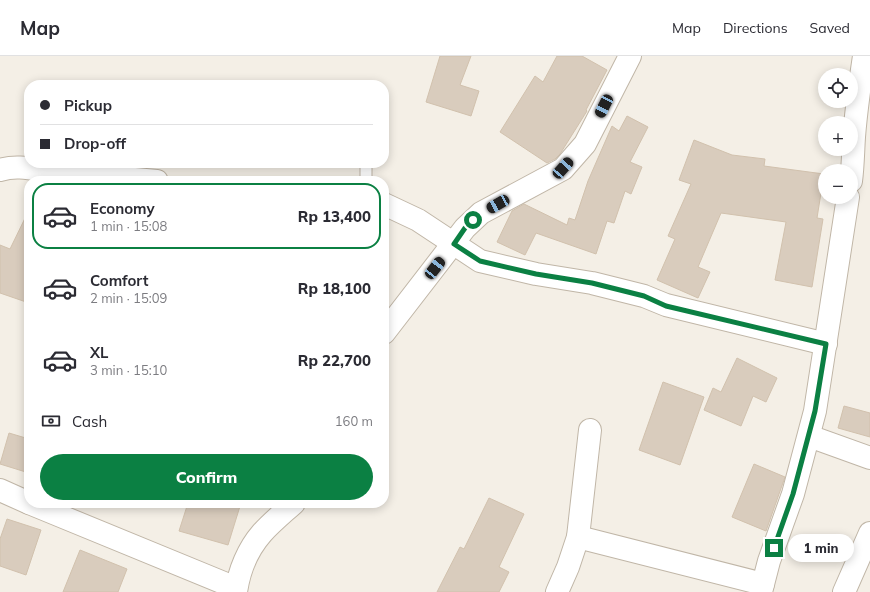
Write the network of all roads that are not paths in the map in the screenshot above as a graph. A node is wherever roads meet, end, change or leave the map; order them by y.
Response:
1 (630, 56) edge
2 (864, 56) edge
3 (853, 164) edge
4 (24, 167) edge
5 (28, 168) edge
6 (0, 170) edge
7 (102, 176) edge
8 (847, 204) edge
9 (389, 206) edge
10 (454, 244) junction
11 (389, 327) edge
12 (826, 344) junction
13 (590, 430) dead end
14 (809, 436) junction
15 (870, 458) edge
16 (0, 490) edge
17 (24, 501) edge
18 (41, 508) edge
19 (289, 508) edge
20 (870, 532) edge
21 (578, 537) junction
22 (762, 588) edge
23 (236, 590) edge
24 (557, 592) edge
25 (844, 592) edge

1 - 10 street
2 - 3 street
4 - 6 street
5 - 7 street
8 - 12 street
9 - 10 street
10 - 11 street
10 - 12 street
12 - 14 street
13 - 21 street
14 - 15 street
14 - 22 street
16 - 17 street
18 - 23 street
19 - 23 street
20 - 25 street
21 - 22 street
21 - 24 street

